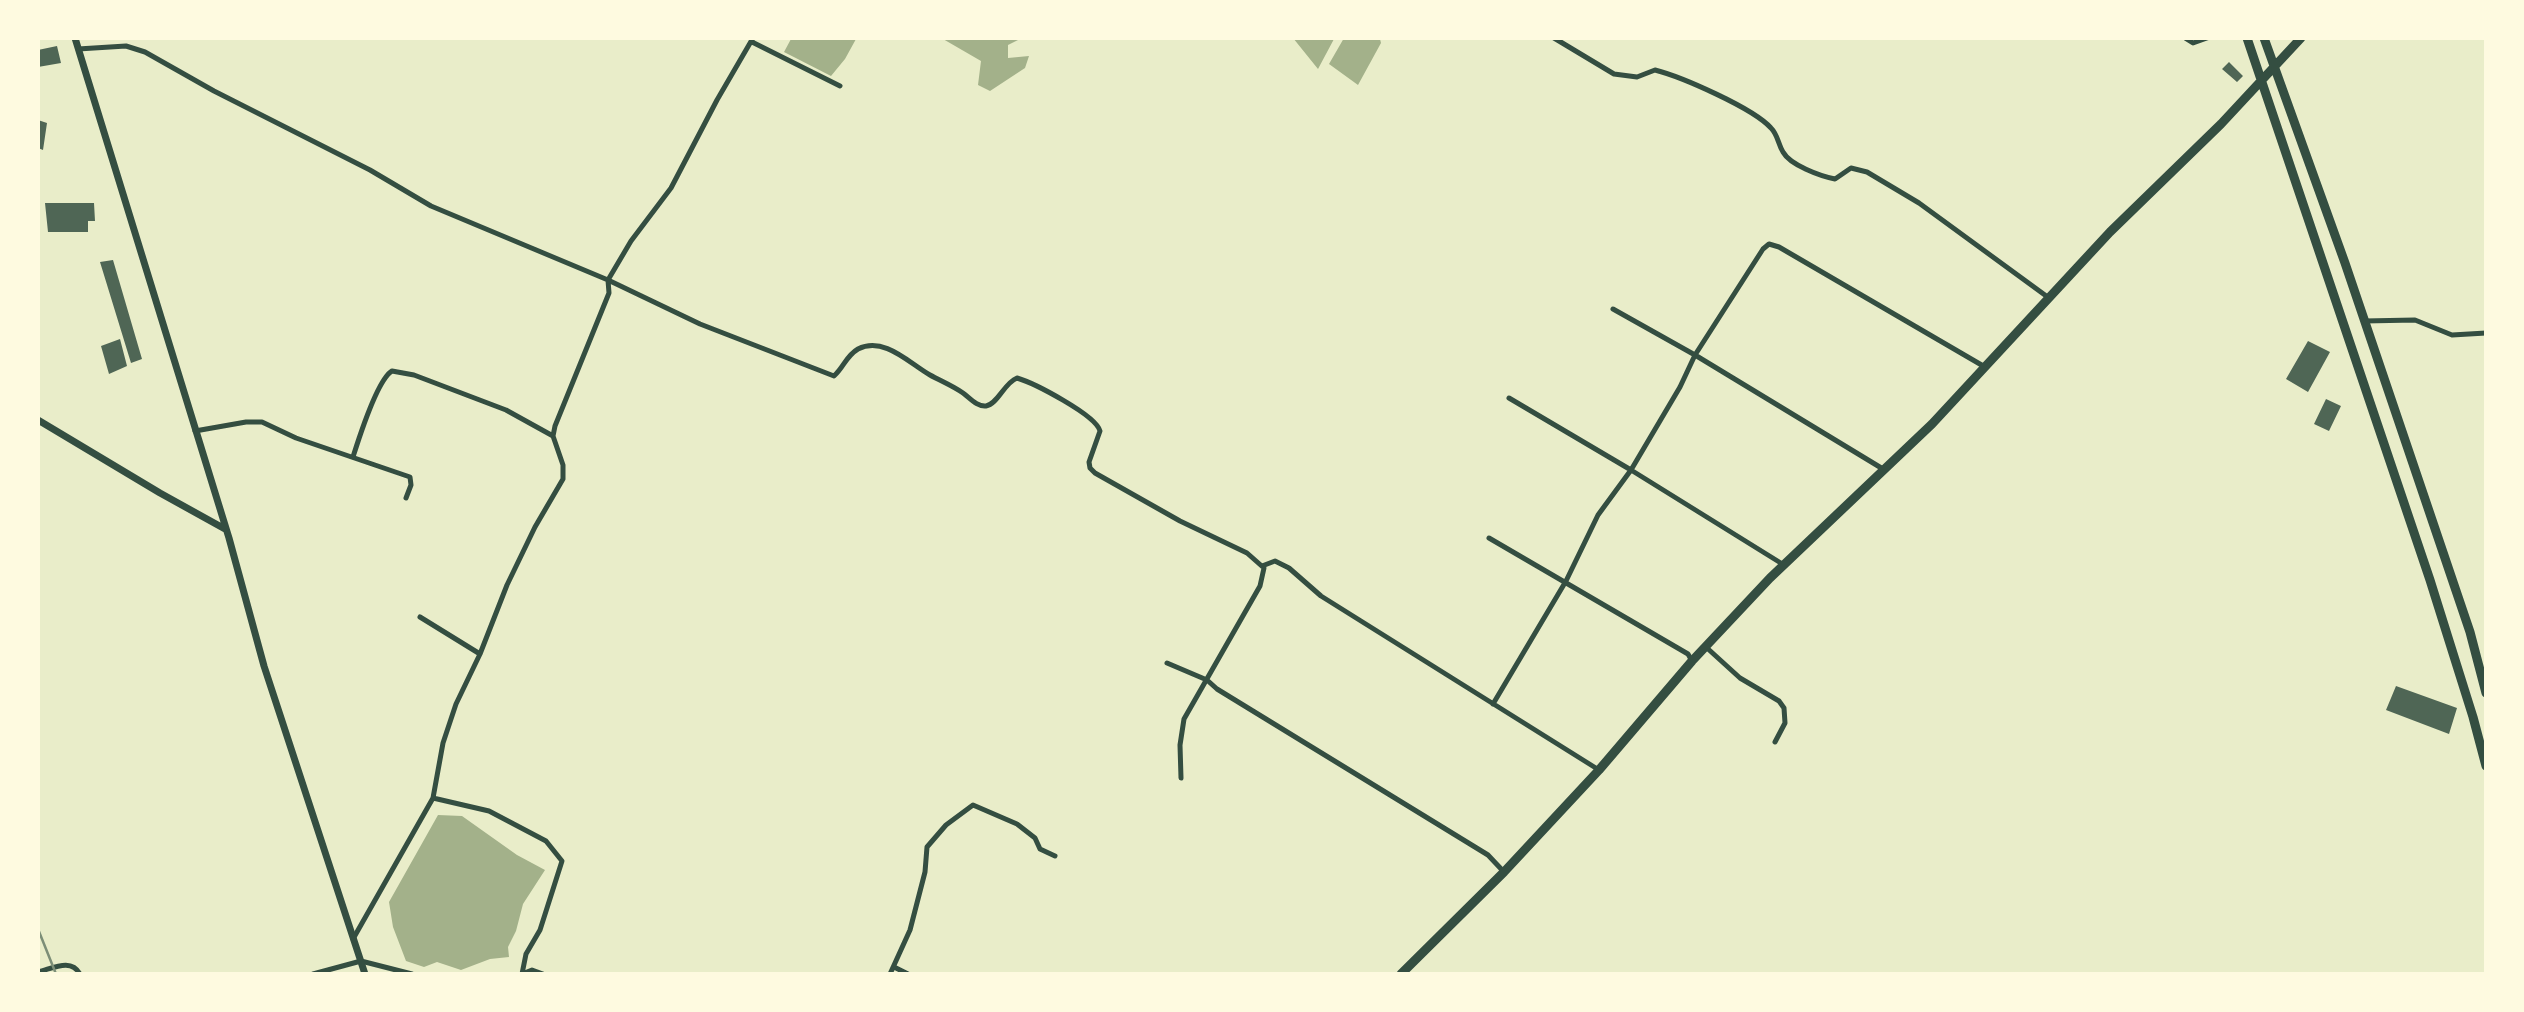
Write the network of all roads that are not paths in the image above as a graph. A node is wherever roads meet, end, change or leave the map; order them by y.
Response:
1 (75, 38) edge
2 (1554, 38) edge
3 (2185, 38) edge
4 (2207, 38) edge
5 (2247, 38) edge
6 (2264, 38) edge
7 (2301, 38) edge
8 (753, 40) edge
9 (78, 49) junction
10 (2274, 69) junction
11 (2262, 82) junction
12 (840, 86) dead end
13 (608, 280) junction
14 (2049, 298) junction
15 (1613, 309) dead end
16 (2364, 320) junction
17 (2486, 333) edge
18 (1695, 355) junction
19 (1985, 368) junction
20 (1509, 398) dead end
21 (38, 419) edge
22 (195, 431) junction
23 (553, 436) junction
24 (353, 457) junction
25 (1883, 469) junction
26 (1631, 470) junction
27 (405, 498) dead end
28 (225, 529) junction
29 (1489, 538) dead end
30 (1784, 565) junction
31 (1262, 566) junction
32 (1566, 581) junction
33 (420, 617) dead end
34 (1707, 648) junction
35 (480, 654) junction
36 (1692, 661) junction
37 (1167, 663) dead end
38 (1207, 680) junction
39 (2486, 693) edge
40 (1493, 704) junction
41 (1774, 742) dead end
42 (2486, 766) edge
43 (1599, 770) junction
44 (1181, 778) dead end
45 (433, 798) junction
46 (1055, 856) dead end
47 (1504, 872) junction
48 (353, 939) junction
49 (361, 961) junction
50 (894, 967) junction
51 (38, 972) edge
52 (80, 974) edge
53 (313, 974) edge
54 (365, 974) edge
55 (412, 974) edge
56 (522, 974) edge
57 (543, 974) edge
58 (890, 974) edge
59 (908, 974) edge
60 (1401, 974) edge

1 - 9 main road
2 - 14 street
3 - 4 street
5 - 11 highway
6 - 10 highway
7 - 10 highway
8 - 12 street
8 - 13 street
9 - 13 street
9 - 22 main road
10 - 11 highway
10 - 16 highway
11 - 14 highway
11 - 42 highway
13 - 23 street
13 - 31 street
14 - 19 highway
15 - 18 street
16 - 17 street
16 - 39 highway
18 - 19 street
18 - 25 street
18 - 26 street
19 - 25 highway
20 - 26 street
21 - 28 main road
22 - 24 street
22 - 28 main road
23 - 24 street
23 - 35 street
24 - 27 street
25 - 30 highway
26 - 30 street
26 - 32 street
28 - 48 main road
29 - 32 street
30 - 34 highway
31 - 38 street
31 - 40 street
32 - 36 street
32 - 40 street
33 - 35 street
34 - 36 highway
34 - 41 street
35 - 45 street
36 - 43 highway
37 - 38 street
38 - 44 street
38 - 47 street
40 - 43 street
43 - 47 highway
45 - 48 street
45 - 56 street
46 - 50 street
47 - 60 highway
48 - 49 main road
49 - 53 street
49 - 54 main road
49 - 55 street
50 - 58 street
50 - 59 street
51 - 52 street
56 - 57 street

